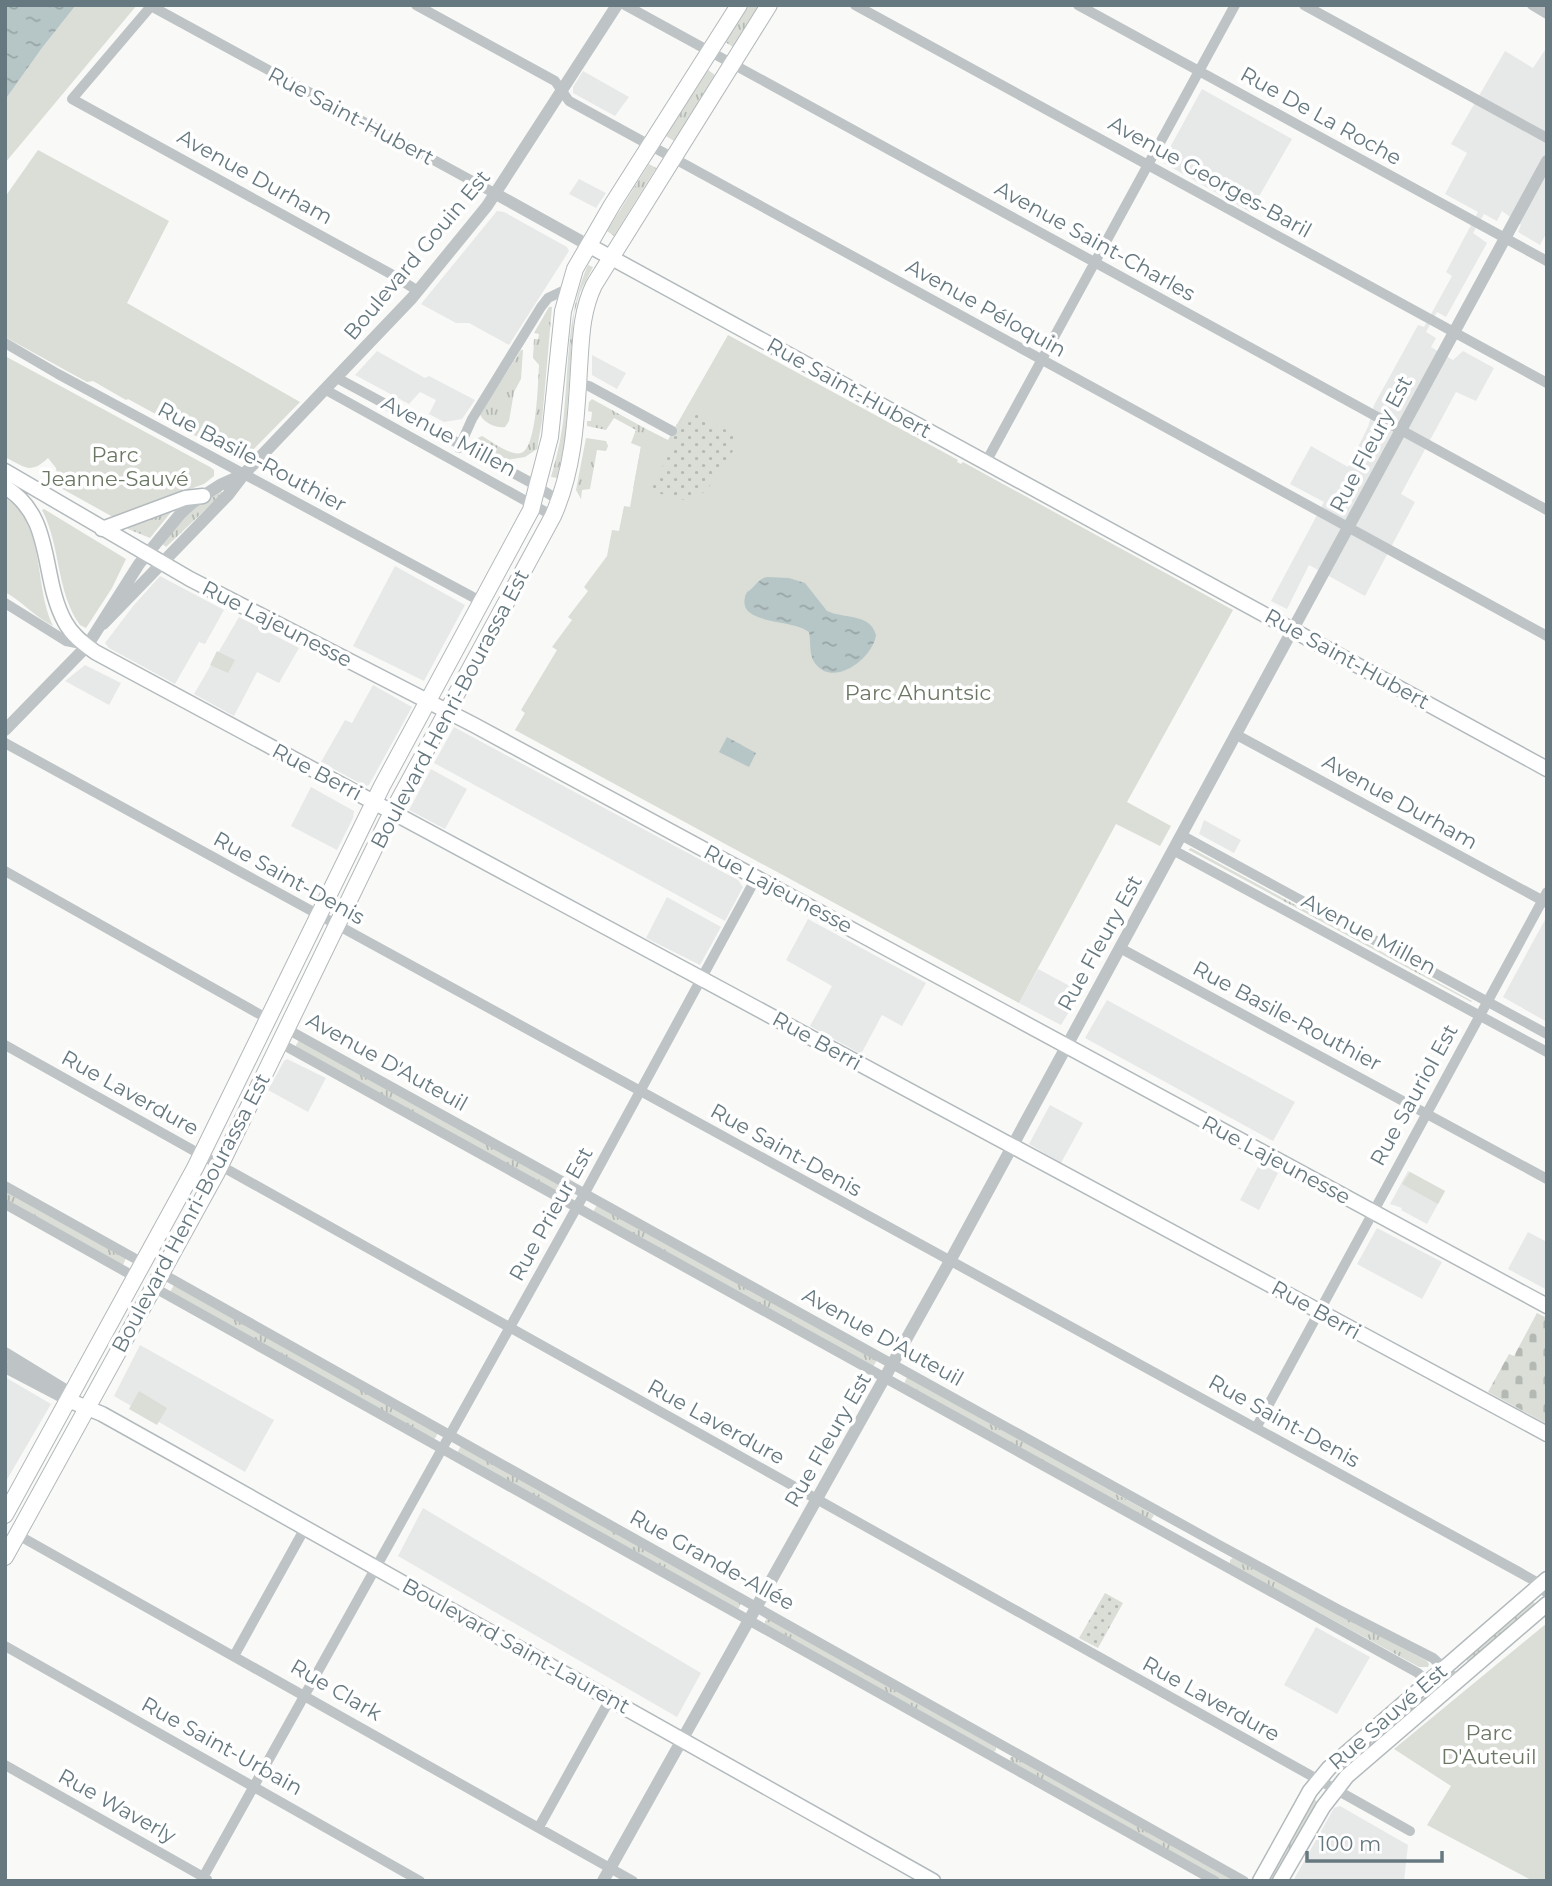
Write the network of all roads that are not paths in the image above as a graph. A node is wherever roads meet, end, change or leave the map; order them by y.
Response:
1 (416, 5) edge
2 (617, 5) edge
3 (625, 5) edge
4 (739, 5) edge
5 (769, 5) edge
6 (855, 5) edge
7 (1078, 5) edge
8 (1235, 5) edge
9 (1304, 5) edge
10 (1532, 5) edge
11 (152, 6) edge
12 (1547, 13) edge
13 (709, 52) junction
14 (732, 65) junction
15 (1199, 72) junction
16 (562, 90) junction
17 (1547, 138) edge
18 (650, 146) junction
19 (674, 158) junction
20 (1547, 161) edge
21 (1148, 166) junction
22 (496, 194) junction
23 (1504, 238) junction
24 (588, 246) junction
25 (610, 257) junction
26 (1547, 261) edge
27 (1095, 263) junction
28 (569, 288) junction
29 (418, 291) junction
30 (1453, 332) junction
31 (5, 343) edge
32 (1042, 361) junction
33 (337, 378) junction
34 (578, 383) junction
35 (1547, 383) edge
36 (326, 390) junction
37 (1401, 430) junction
38 (672, 431) dead end
39 (461, 445) junction
40 (453, 460) junction
41 (986, 463) junction
42 (244, 474) junction
43 (6, 477) edge
44 (539, 487) junction
45 (203, 496) junction
46 (533, 505) junction
47 (557, 508) junction
48 (1547, 510) edge
49 (1348, 527) junction
50 (102, 529) junction
51 (146, 555) junction
52 (162, 562) junction
53 (482, 602) junction
54 (5, 603) edge
55 (103, 624) junction
56 (1292, 629) junction
57 (1547, 636) edge
58 (87, 646) junction
59 (428, 701) junction
60 (448, 711) junction
61 (5, 730) edge
62 (1235, 734) junction
63 (5, 743) edge
64 (1547, 769) edge
65 (374, 802) junction
66 (393, 811) junction
67 (1181, 835) junction
68 (1172, 850) junction
69 (5, 871) edge
70 (756, 878) junction
71 (1545, 899) edge
72 (318, 916) junction
73 (337, 926) junction
74 (1120, 947) junction
75 (702, 978) junction
76 (1488, 1002) junction
77 (1479, 1016) junction
78 (268, 1019) junction
79 (1547, 1034) edge
80 (283, 1036) junction
81 (5, 1045) edge
82 (1066, 1046) junction
83 (1547, 1052) edge
84 (641, 1092) junction
85 (1426, 1112) junction
86 (1012, 1146) junction
87 (202, 1155) junction
88 (220, 1166) junction
89 (1547, 1179) edge
90 (5, 1186) edge
91 (585, 1193) junction
92 (5, 1204) edge
93 (577, 1208) junction
94 (1373, 1212) junction
95 (950, 1261) junction
96 (139, 1270) junction
97 (157, 1280) junction
98 (1547, 1306) edge
99 (1318, 1311) junction
100 (509, 1328) junction
101 (5, 1353) edge
102 (893, 1364) junction
103 (5, 1367) edge
104 (885, 1379) junction
105 (70, 1397) junction
106 (92, 1409) junction
107 (1256, 1428) junction
108 (1547, 1434) edge
109 (449, 1436) junction
110 (442, 1449) junction
111 (816, 1500) junction
112 (5, 1515) edge
113 (305, 1528) junction
114 (18, 1535) junction
115 (5, 1558) edge
116 (376, 1568) junction
117 (1544, 1586) edge
118 (1547, 1604) edge
119 (756, 1606) junction
120 (749, 1620) junction
121 (5, 1646) edge
122 (234, 1656) junction
123 (1446, 1667) junction
124 (1458, 1681) junction
125 (1428, 1682) junction
126 (304, 1695) junction
127 (1440, 1696) junction
128 (610, 1699) junction
129 (682, 1740) junction
130 (5, 1765) edge
131 (1318, 1781) junction
132 (254, 1786) junction
133 (1335, 1790) junction
134 (539, 1827) junction
135 (1409, 1831) dead end
136 (610, 1867) junction
137 (913, 1876) edge
138 (205, 1880) edge
139 (420, 1881) edge
140 (603, 1881) edge
141 (634, 1881) edge
142 (933, 1881) edge
143 (1215, 1881) edge
144 (1244, 1881) edge
145 (1260, 1881) edge
146 (1280, 1881) edge

1 - 16 street, Avenue Péloquin
2 - 16 street, Boulevard Gouin Est
3 - 13 street, Avenue Saint-Charles
4 - 13 main road, Boulevard Henri-Bourassa Est
5 - 14 main road, Boulevard Henri-Bourassa Est
6 - 21 street, Avenue Georges-Baril
7 - 15 street, Rue De La Roche
8 - 15 street
9 - 17 street
10 - 12 street
11 - 22 street, Rue Saint-Hubert
11 - 29 street, Avenue Durham
13 - 14 street, Avenue Saint-Charles
13 - 18 main road, Boulevard Henri-Bourassa Est
14 - 19 main road, Boulevard Henri-Bourassa Est
14 - 27 street, Avenue Saint-Charles
15 - 21 street
15 - 23 street, Rue De La Roche
16 - 18 street, Avenue Péloquin
16 - 22 street, Boulevard Gouin Est
18 - 19 street, Avenue Péloquin
18 - 24 main road, Boulevard Henri-Bourassa Est
19 - 25 main road, Boulevard Henri-Bourassa Est
19 - 32 street, Avenue Péloquin
20 - 23 street, Rue Fleury Est
21 - 27 street
21 - 30 street, Avenue Georges-Baril
22 - 24 street, Rue Saint-Hubert
22 - 29 street, Boulevard Gouin Est
23 - 26 street, Rue De La Roche
23 - 30 street, Rue Fleury Est
24 - 25 main road, Rue Saint-Hubert
24 - 28 main road, Boulevard Henri-Bourassa Est
25 - 34 main road, Boulevard Henri-Bourassa Est
25 - 41 main road, Rue Saint-Hubert
27 - 32 street
27 - 37 street, Avenue Saint-Charles
28 - 39 street
28 - 44 main road, Boulevard Henri-Bourassa Est
29 - 33 street, Boulevard Gouin Est
30 - 35 street, Avenue Georges-Baril
30 - 37 street, Rue Fleury Est
31 - 42 street, Rue Basile-Routhier
32 - 41 street
32 - 49 street, Avenue Péloquin
33 - 36 street, Boulevard Gouin Est
33 - 39 street, Avenue Millen
34 - 38 street
34 - 47 main road, Boulevard Henri-Bourassa Est
36 - 40 street, Avenue Millen
36 - 42 street, Boulevard Gouin Est
37 - 48 street, Avenue Saint-Charles
37 - 49 street, Rue Fleury Est
39 - 40 street
39 - 44 street, Avenue Millen
40 - 46 street, Avenue Millen
41 - 56 main road, Rue Saint-Hubert
42 - 45 street, Boulevard Gouin Est
42 - 52 street, Boulevard Gouin Est
42 - 53 street, Rue Basile-Routhier
43 - 50 main road, Rue Lajeunesse
43 - 58 main road, Rue Berri
44 - 46 main road, Boulevard Henri-Bourassa Est
44 - 47 street, Avenue Millen
45 - 50 main road
45 - 51 street, Boulevard Gouin Est
46 - 47 street, Avenue Millen
46 - 53 main road, Boulevard Henri-Bourassa Est
47 - 60 main road, Boulevard Henri-Bourassa Est
49 - 56 street, Rue Fleury Est
49 - 57 street, Avenue Péloquin
50 - 51 main road, Rue Lajeunesse
51 - 52 main road, Rue Lajeunesse
51 - 55 street, Boulevard Gouin Est
52 - 55 street, Boulevard Gouin Est
52 - 59 main road, Rue Lajeunesse
53 - 59 main road, Boulevard Henri-Bourassa Est
54 - 58 street, Rue Berri
55 - 58 street, Boulevard Gouin Est
56 - 62 street, Rue Fleury Est
56 - 64 main road, Rue Saint-Hubert
58 - 61 street, Boulevard Gouin Est
58 - 65 main road, Rue Berri
59 - 60 main road, Rue Lajeunesse
59 - 65 main road, Boulevard Henri-Bourassa Est
60 - 66 main road, Boulevard Henri-Bourassa Est
60 - 70 main road, Rue Lajeunesse
62 - 67 street, Rue Fleury Est
62 - 71 street, Avenue Durham
63 - 72 street, Rue Saint-Denis
65 - 66 main road, Rue Berri
65 - 72 main road, Boulevard Henri-Bourassa Est
66 - 73 main road, Boulevard Henri-Bourassa Est
66 - 75 main road, Rue Berri
67 - 68 street, Rue Fleury Est
67 - 76 street, Avenue Millen
68 - 74 street, Rue Fleury Est
68 - 77 street, Avenue Millen
69 - 78 street
70 - 75 street, Rue Prieur Est
70 - 82 main road, Rue Lajeunesse
71 - 76 street, Rue Sauriol Est
72 - 73 street, Rue Saint-Denis
72 - 78 main road, Boulevard Henri-Bourassa Est
73 - 80 main road, Boulevard Henri-Bourassa Est
73 - 84 street, Rue Saint-Denis
74 - 82 street, Rue Fleury Est
74 - 85 street, Rue Basile-Routhier
75 - 84 street, Rue Prieur Est
75 - 86 main road, Rue Berri
76 - 77 street, Rue Sauriol Est
76 - 79 street, Avenue Millen
77 - 83 street, Avenue Millen
77 - 85 street, Rue Sauriol Est
78 - 87 main road, Boulevard Henri-Bourassa Est
80 - 88 main road, Boulevard Henri-Bourassa Est
80 - 91 street, Avenue D'Auteuil
80 - 93 street, Avenue D'Auteuil
81 - 87 street, Rue Laverdure
82 - 86 street, Rue Fleury Est
82 - 94 main road, Rue Lajeunesse
84 - 91 street, Rue Prieur Est
84 - 95 street, Rue Saint-Denis
85 - 89 street, Rue Basile-Routhier
85 - 94 street, Rue Sauriol Est
86 - 95 street, Rue Fleury Est
86 - 99 main road, Rue Berri
87 - 88 street, Rue Laverdure
87 - 96 main road, Boulevard Henri-Bourassa Est
88 - 97 main road, Boulevard Henri-Bourassa Est
88 - 100 street, Rue Laverdure
90 - 96 street
91 - 93 street, Rue Prieur Est
91 - 102 street, Avenue D'Auteuil
92 - 96 street
93 - 100 street, Rue Prieur Est
93 - 104 street, Avenue D'Auteuil
94 - 98 main road, Rue Lajeunesse
94 - 99 street, Rue Sauriol Est
95 - 102 street, Rue Fleury Est
95 - 107 street, Rue Saint-Denis
96 - 105 main road, Boulevard Henri-Bourassa Est
97 - 106 main road, Boulevard Henri-Bourassa Est
97 - 109 street, Rue Grande-Allée
97 - 110 street, Rue Grande-Allée
99 - 107 street, Rue Sauriol Est
99 - 108 main road, Rue Berri
100 - 109 street, Rue Prieur Est
100 - 111 street, Rue Laverdure
101 - 105 street, Boulevard Saint-Laurent
102 - 104 street, Rue Fleury Est
102 - 123 street, Avenue D'Auteuil
103 - 105 street, Boulevard Saint-Laurent
104 - 111 street, Rue Fleury Est
104 - 125 street, Avenue D'Auteuil
105 - 106 main road, Boulevard Saint-Laurent
105 - 112 main road, Boulevard Henri-Bourassa Est
106 - 113 main road, Boulevard Saint-Laurent
106 - 114 main road, Boulevard Henri-Bourassa Est
107 - 117 street, Rue Saint-Denis
109 - 110 street, Rue Prieur Est
109 - 119 street, Rue Grande-Allée
110 - 116 street, Rue Prieur Est
110 - 120 street, Rue Grande-Allée
111 - 119 street, Rue Fleury Est
111 - 131 street, Rue Laverdure
113 - 116 main road, Boulevard Saint-Laurent
113 - 122 street
114 - 115 main road, Boulevard Henri-Bourassa Est
114 - 122 street, Rue Clark
116 - 126 street, Rue Prieur Est
116 - 128 main road, Boulevard Saint-Laurent
117 - 123 main road, Rue Sauvé Est
118 - 124 main road, Rue Sauvé Est
119 - 120 street, Rue Fleury Est
119 - 144 street, Rue Grande-Allée
120 - 129 street, Rue Fleury Est
120 - 143 street, Rue Grande-Allée
121 - 132 street, Rue Saint-Urbain
122 - 126 street, Rue Clark
123 - 124 street, Avenue D'Auteuil
123 - 125 main road, Rue Sauvé Est
124 - 127 main road, Rue Sauvé Est
125 - 127 street, Avenue D'Auteuil
125 - 131 main road, Rue Sauvé Est
126 - 132 street, Rue Prieur Est
126 - 134 street, Rue Clark
127 - 133 main road, Rue Sauvé Est
128 - 129 main road, Boulevard Saint-Laurent
128 - 134 street
129 - 136 street, Rue Fleury Est
129 - 137 main road, Boulevard Saint-Laurent
130 - 138 street, Rue Waverly
131 - 133 street, Rue Laverdure
131 - 145 main road, Rue Sauvé Est
132 - 138 street, Rue Prieur Est
132 - 139 street, Rue Saint-Urbain
133 - 135 street, Rue Laverdure
133 - 146 main road, Rue Sauvé Est
134 - 136 street, Rue Clark
136 - 140 street, Rue Fleury Est
136 - 141 street, Rue Clark
137 - 142 main road, Boulevard Saint-Laurent

